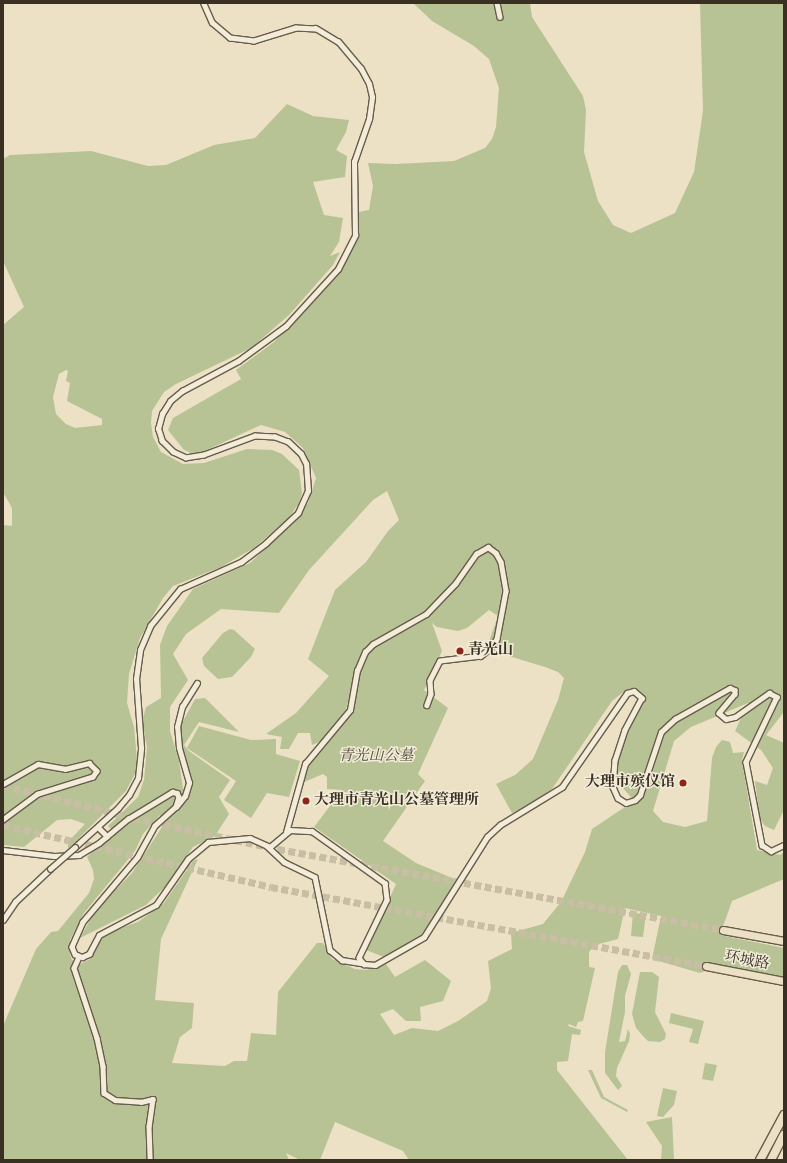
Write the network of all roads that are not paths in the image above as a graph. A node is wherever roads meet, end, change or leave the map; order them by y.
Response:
1 (204, 3) edge
2 (497, 3) edge
3 (500, 17) dead end
4 (197, 683) dead end
5 (427, 705) dead end
6 (3, 784) edge
7 (176, 807) junction
8 (3, 820) edge
9 (98, 827) junction
10 (286, 832) junction
11 (107, 836) junction
12 (267, 846) junction
13 (784, 846) edge
14 (3, 850) edge
15 (3, 920) edge
16 (723, 930) tunnel mouth
17 (784, 941) edge
18 (79, 957) junction
19 (362, 963) junction
20 (706, 966) tunnel mouth
21 (784, 981) edge
22 (784, 1115) edge
23 (784, 1135) edge
24 (150, 1160) edge
25 (760, 1160) edge
26 (771, 1160) edge

1 - 9 street
2 - 3 street
4 - 7 street
5 - 10 street
6 - 8 street
7 - 11 street
7 - 18 street
9 - 11 street
9 - 15 street, bridge
10 - 12 street
10 - 19 street
11 - 14 street
12 - 18 street
12 - 19 street
13 - 19 street
16 - 17 main road, 环城路
18 - 24 street
20 - 21 main road, 环城路
22 - 25 highway
23 - 26 highway

